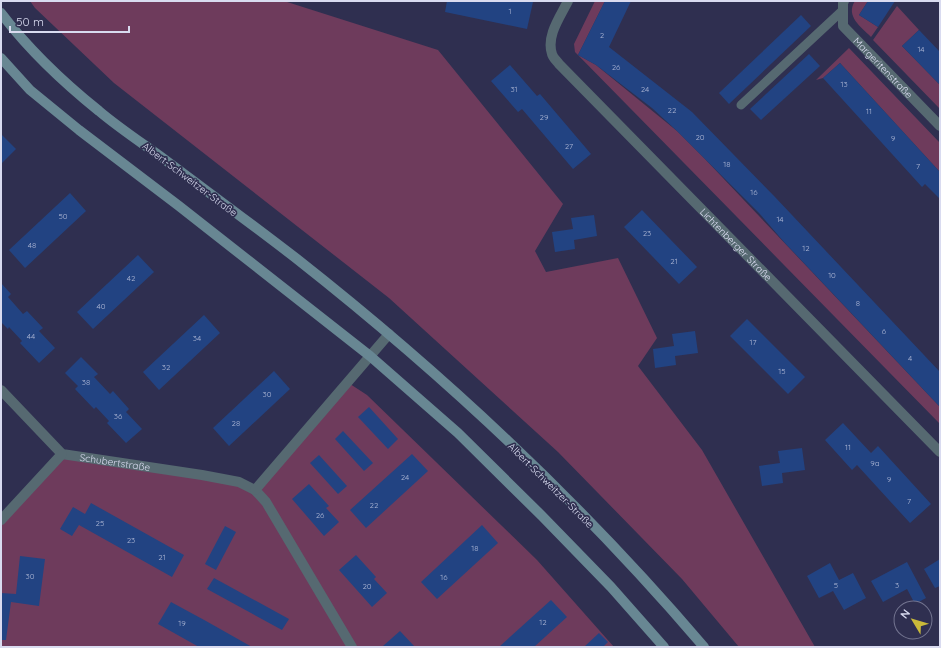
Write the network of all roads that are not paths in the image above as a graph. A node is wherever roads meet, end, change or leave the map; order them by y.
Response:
1 (568, 1) edge
2 (843, 5) edge
3 (1, 13) edge
4 (1, 58) edge
5 (741, 105) dead end
6 (940, 126) edge
7 (389, 334) junction
8 (370, 356) junction
9 (1, 390) edge
10 (940, 450) edge
11 (62, 454) junction
12 (255, 490) junction
13 (1, 520) edge
14 (352, 647) edge
15 (664, 647) edge
16 (704, 647) edge

1 - 10 street, Lichtenberger Straße
2 - 5 lane
2 - 6 street, Margeritenstraße
3 - 7 main road, Albert-Schweitzer-Straße
4 - 8 main road
7 - 8 street
7 - 16 main road, Albert-Schweitzer-Straße
8 - 12 street
8 - 15 main road
9 - 11 street
11 - 12 street, Schubertstraße
11 - 13 street
12 - 14 street, Schubertstraße

